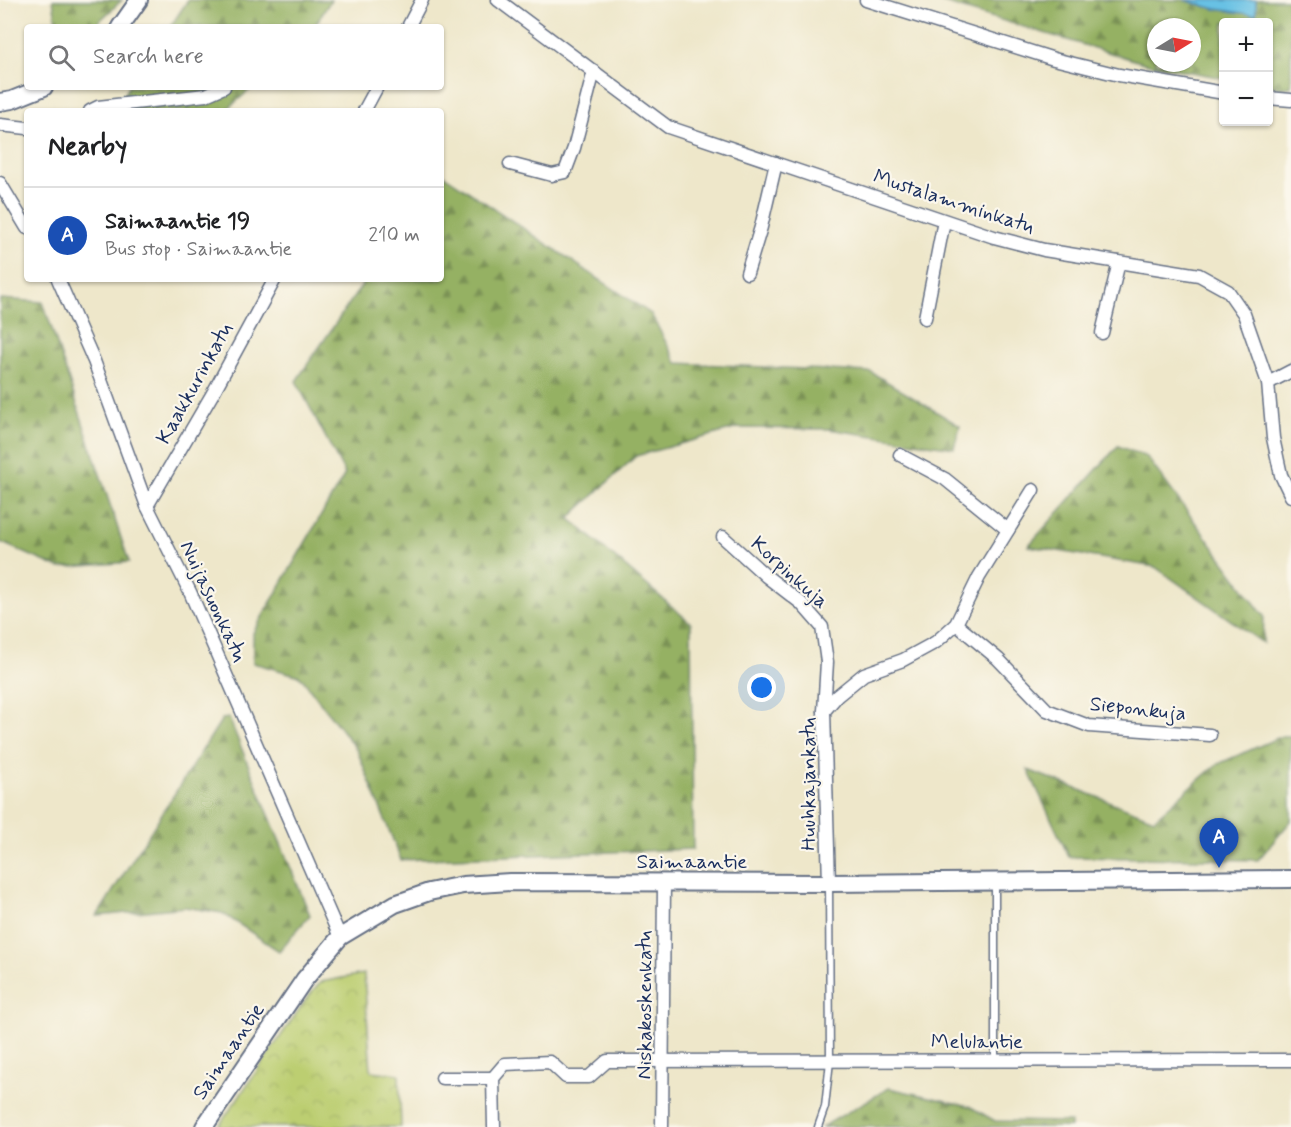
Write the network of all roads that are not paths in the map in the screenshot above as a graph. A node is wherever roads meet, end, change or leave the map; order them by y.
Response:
1 (139, 0) edge
2 (422, 0) edge
3 (498, 0) edge
4 (866, 0) edge
5 (122, 24) edge
6 (410, 24) edge
7 (594, 71) junction
8 (37, 90) edge
9 (217, 90) edge
10 (374, 90) edge
11 (1219, 92) edge
12 (1273, 98) edge
13 (1291, 100) edge
14 (0, 102) edge
15 (96, 108) edge
16 (366, 108) edge
17 (0, 125) edge
18 (24, 128) edge
19 (776, 163) junction
20 (510, 164) dead end
21 (0, 183) edge
22 (944, 221) junction
23 (24, 223) edge
24 (1119, 262) junction
25 (747, 273) dead end
26 (59, 282) edge
27 (273, 282) edge
28 (924, 318) dead end
29 (1102, 333) dead end
30 (1291, 371) edge
31 (1268, 383) junction
32 (900, 455) dead end
33 (1033, 490) dead end
34 (1291, 495) edge
35 (147, 506) junction
36 (1008, 530) junction
37 (723, 537) dead end
38 (956, 624) junction
39 (824, 711) junction
40 (1210, 735) dead end
41 (1291, 879) edge
42 (995, 881) junction
43 (829, 883) junction
44 (664, 884) junction
45 (340, 937) junction
46 (1291, 1060) edge
47 (663, 1061) junction
48 (830, 1061) junction
49 (995, 1061) junction
50 (442, 1078) dead end
51 (493, 1078) junction
52 (204, 1127) edge
53 (494, 1127) edge
54 (662, 1127) edge
55 (818, 1127) edge

1 - 5 street
2 - 6 street
3 - 7 street, Mustalamminkatu
4 - 11 street
7 - 19 street, Mustalamminkatu
7 - 20 street
8 - 14 street
9 - 15 street
10 - 16 street
12 - 13 street
17 - 18 street
19 - 22 street, Mustalamminkatu
19 - 25 street
21 - 23 street
22 - 24 street, Mustalamminkatu
22 - 28 street
24 - 29 street
24 - 31 street, Mustalamminkatu
26 - 35 street, Nuijasuonkatu
27 - 35 street, Kaakkurinkatu
30 - 31 street
31 - 34 street, Mustalamminkatu
32 - 36 street
33 - 36 street, Huuhkajankatu
35 - 45 street, Nuijasuonkatu
36 - 38 street, Huuhkajankatu
37 - 39 street, Korpinkuja
38 - 39 street, Huuhkajankatu
38 - 40 street, Sieponkuja
39 - 43 street, Huuhkajankatu
41 - 42 street, Saimaantie
42 - 43 street, Saimaantie
42 - 49 lane
43 - 44 street, Saimaantie
43 - 48 lane
44 - 45 street, Saimaantie
44 - 47 street, Niskakoskenkatu
45 - 52 street, Saimaantie
46 - 49 street, Melulantie
47 - 48 street, Melulantie
47 - 51 street, Melulantie
47 - 54 street, Niskakoskenkatu
48 - 49 street, Melulantie
48 - 55 lane
50 - 51 street
51 - 53 street

